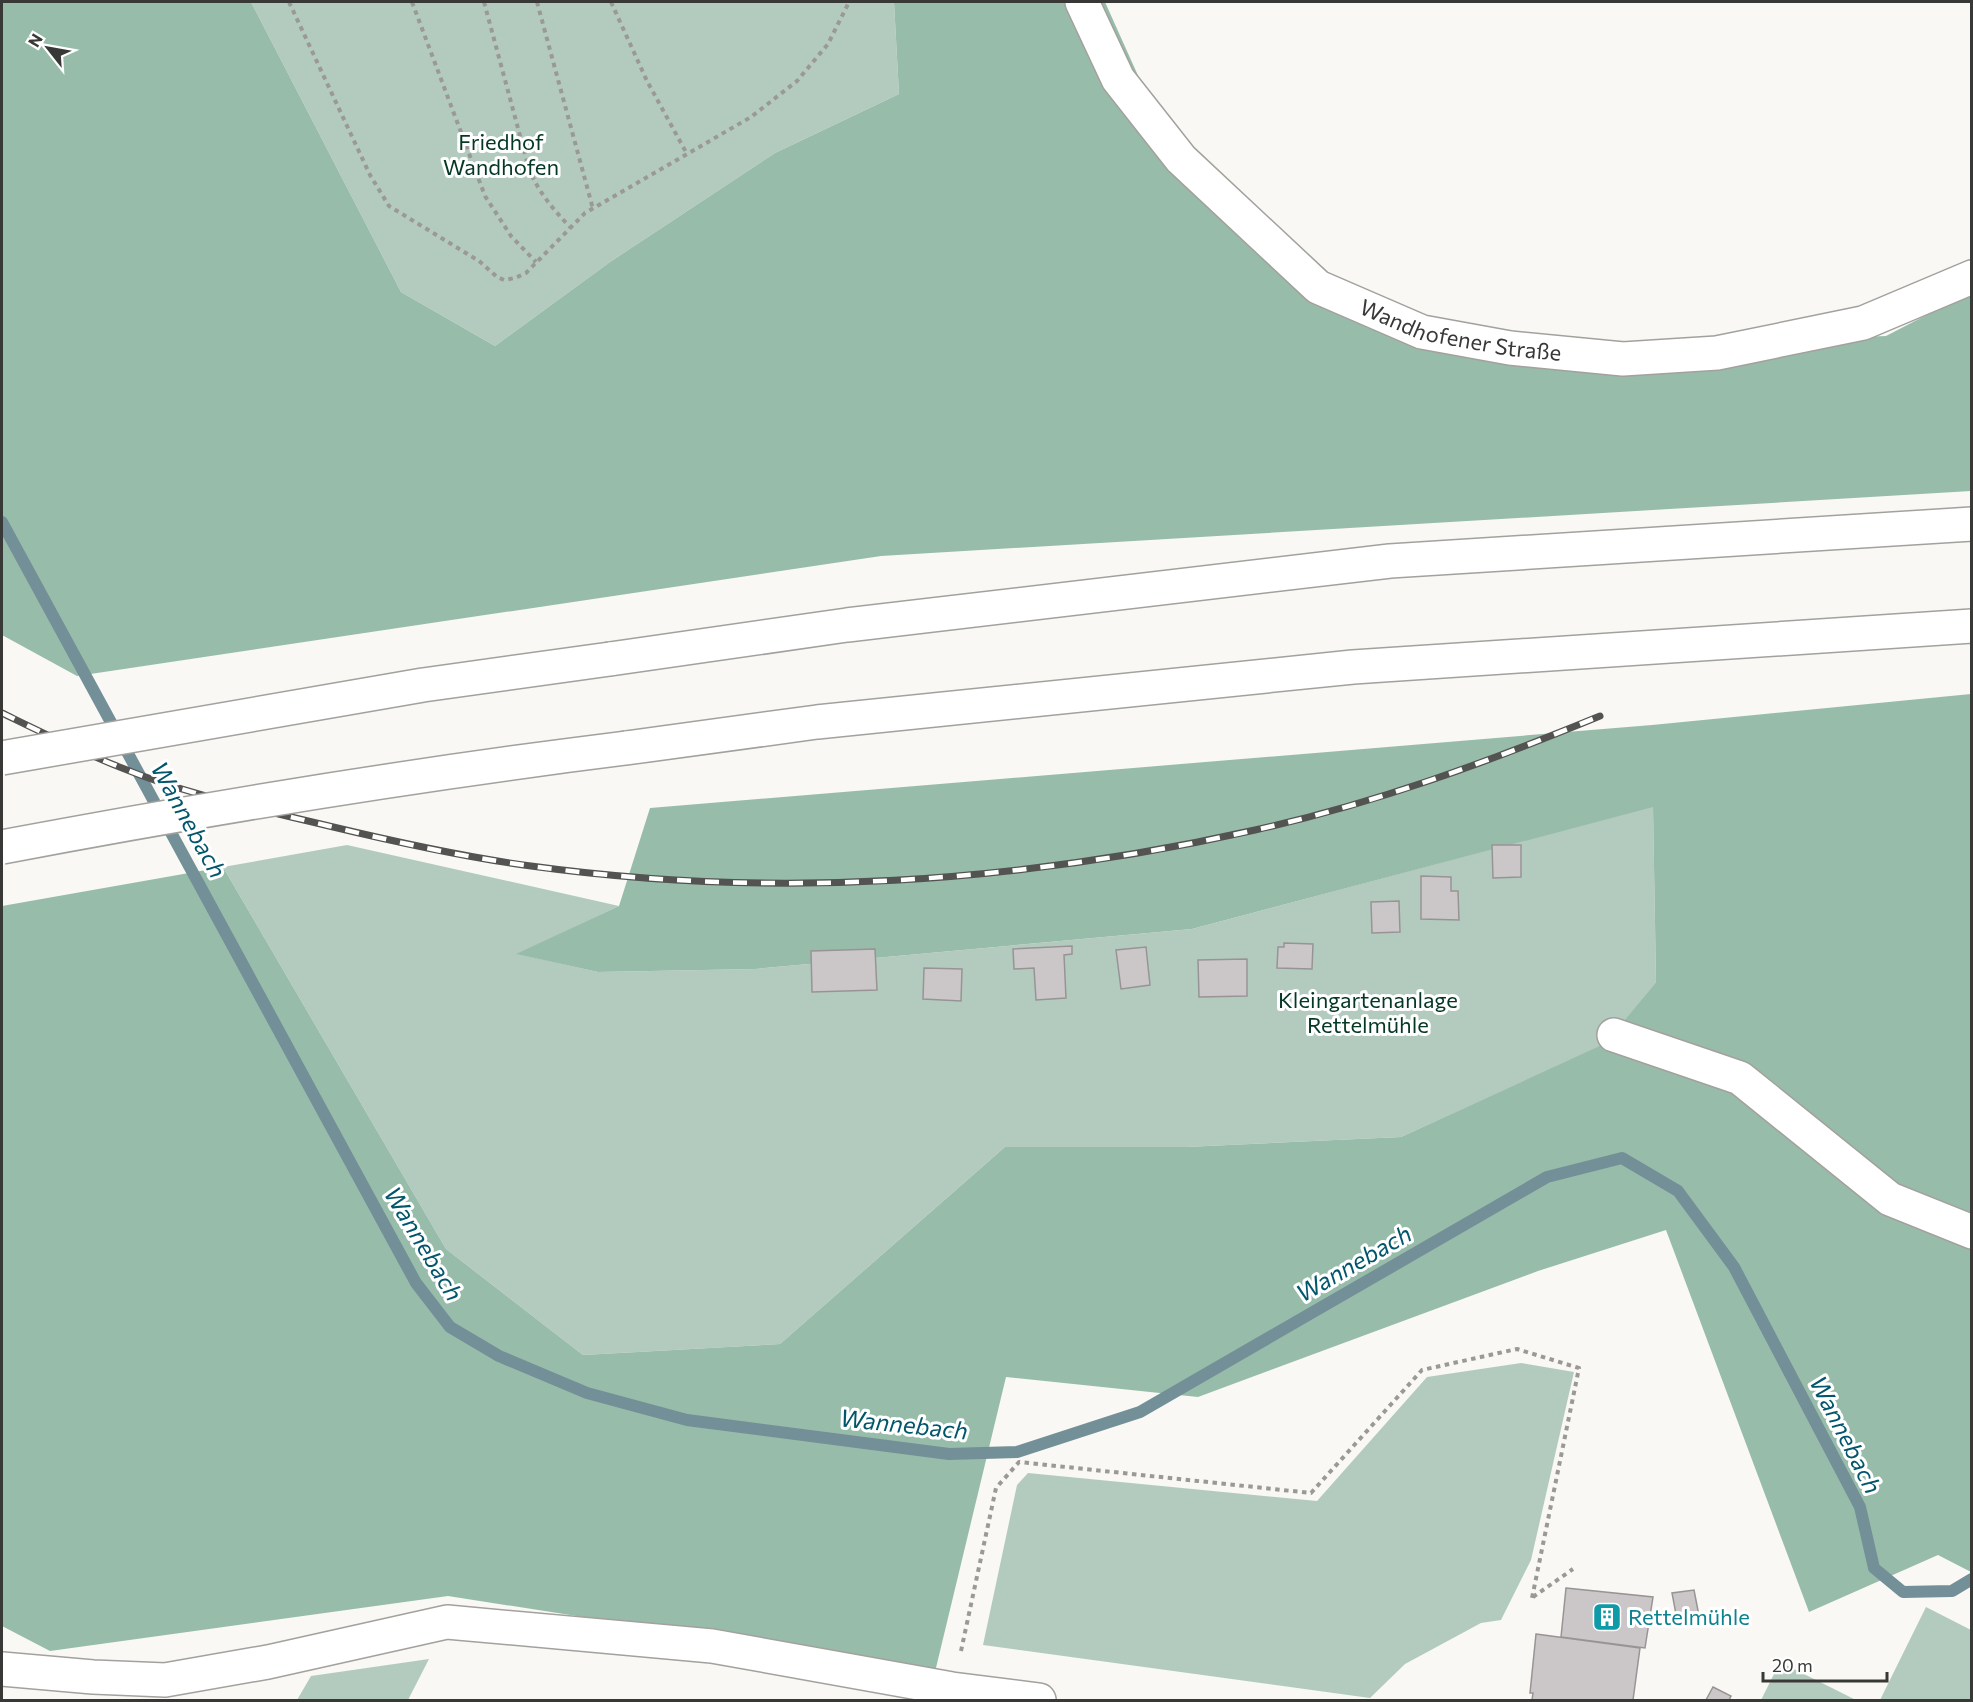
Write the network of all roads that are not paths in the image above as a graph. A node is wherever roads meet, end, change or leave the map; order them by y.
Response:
1 (1082, 2) edge
2 (1971, 278) edge
3 (1971, 524) edge
4 (1971, 626) edge
5 (2, 758) edge
6 (2, 847) edge
7 (1614, 1035) dead end
8 (1971, 1232) edge
9 (2, 1669) edge
10 (1038, 1701) edge

1 - 2 main road, Wandhofener Straße
3 - 5 main road, bridge
4 - 6 main road, bridge
7 - 8 main road
9 - 10 main road

